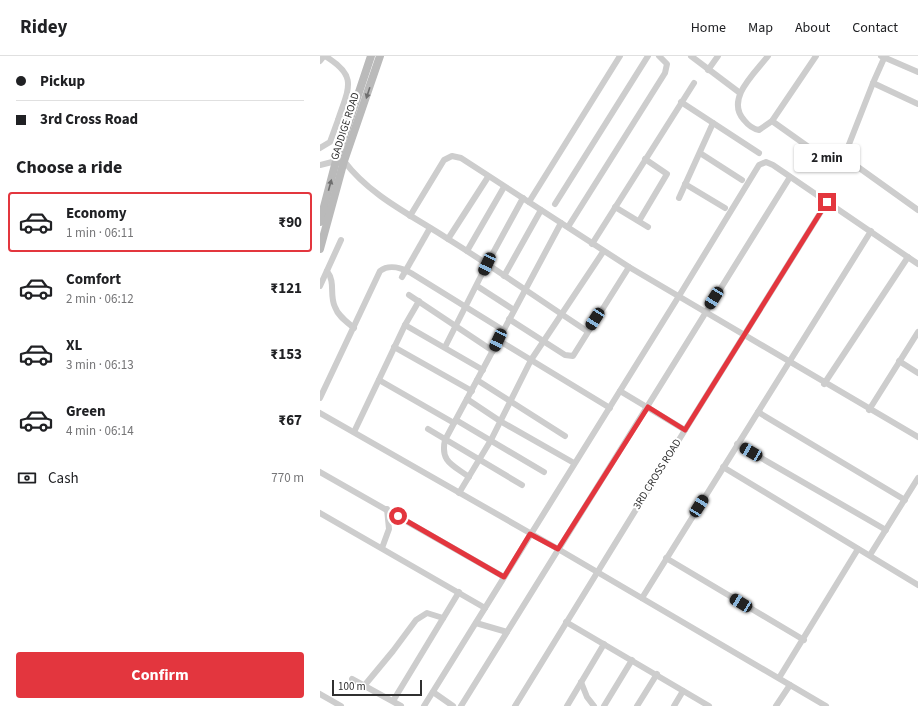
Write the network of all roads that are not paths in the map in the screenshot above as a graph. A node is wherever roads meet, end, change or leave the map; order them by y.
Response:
1 (325, 56) edge
2 (372, 56) edge
3 (380, 56) edge
4 (620, 56) edge
5 (648, 56) edge
6 (659, 56) edge
7 (691, 56) edge
8 (718, 56) edge
9 (768, 56) edge
10 (816, 56) edge
11 (884, 57) edge
12 (320, 61) edge
13 (708, 70) junction
14 (918, 72) edge
15 (694, 82) dead end
16 (873, 83) junction
17 (740, 93) junction
18 (681, 102) junction
19 (918, 104) edge
20 (353, 111) junction
21 (338, 120) junction
22 (772, 121) junction
23 (713, 123) junction
24 (320, 148) edge
25 (700, 153) junction
26 (759, 153) dead end
27 (824, 158) dead end
28 (645, 159) junction
29 (340, 161) junction
30 (320, 165) edge
31 (488, 177) junction
32 (790, 177) junction
33 (742, 180) dead end
34 (686, 184) junction
35 (504, 187) junction
36 (679, 198) dead end
37 (526, 200) junction
38 (827, 202) junction
39 (555, 204) dead end
40 (322, 207) edge
41 (615, 207) junction
42 (725, 208) dead end
43 (541, 210) junction
44 (918, 210) edge
45 (410, 216) junction
46 (639, 221) junction
47 (320, 222) edge
48 (561, 222) junction
49 (648, 226) dead end
50 (568, 227) junction
51 (430, 228) junction
52 (871, 231) junction
53 (448, 239) junction
54 (341, 240) dead end
55 (592, 244) junction
56 (320, 249) edge
57 (467, 251) junction
58 (603, 252) junction
59 (908, 257) junction
60 (487, 264) junction
61 (918, 264) edge
62 (629, 268) junction
63 (406, 270) junction
64 (327, 271) junction
65 (504, 276) junction
66 (402, 277) dead end
67 (320, 286) edge
68 (477, 286) junction
69 (524, 289) junction
70 (409, 295) dead end
71 (680, 296) junction
72 (419, 302) junction
73 (465, 306) junction
74 (514, 310) junction
75 (706, 312) junction
76 (562, 315) junction
77 (509, 319) junction
78 (405, 325) junction
79 (456, 326) junction
80 (354, 328) junction
81 (503, 330) junction
82 (587, 331) junction
83 (918, 332) edge
84 (745, 335) junction
85 (498, 340) junction
86 (544, 341) junction
87 (394, 347) junction
88 (445, 347) junction
89 (493, 351) junction
90 (531, 360) junction
91 (899, 361) junction
92 (789, 362) junction
93 (483, 370) junction
94 (918, 373) edge
95 (379, 380) junction
96 (477, 380) junction
97 (824, 384) junction
98 (620, 390) junction
99 (472, 391) junction
100 (320, 398) edge
101 (467, 399) junction
102 (510, 401) junction
103 (648, 407) junction
104 (610, 408) junction
105 (869, 410) junction
106 (758, 412) junction
107 (320, 413) edge
108 (456, 421) junction
109 (500, 421) junction
110 (428, 429) dead end
111 (685, 430) junction
112 (354, 432) junction
113 (565, 436) dead end
114 (918, 437) edge
115 (445, 440) junction
116 (491, 440) junction
117 (737, 444) junction
118 (480, 460) junction
119 (574, 463) junction
120 (723, 467) junction
121 (320, 472) edge
122 (544, 472) dead end
123 (469, 477) junction
124 (918, 478) edge
125 (522, 485) dead end
126 (459, 493) junction
127 (905, 500) junction
128 (387, 509) junction
129 (320, 513) edge
130 (886, 530) junction
131 (530, 534) junction
132 (382, 548) junction
133 (558, 549) junction
134 (858, 549) junction
135 (870, 555) junction
136 (666, 558) junction
137 (597, 573) junction
138 (504, 577) junction
139 (917, 583) edge
140 (459, 592) junction
141 (642, 598) junction
142 (485, 608) junction
143 (443, 618) junction
144 (566, 622) junction
145 (476, 623) junction
146 (507, 632) junction
147 (804, 640) junction
148 (604, 644) junction
149 (632, 660) junction
150 (657, 674) junction
151 (780, 678) junction
152 (352, 679) dead end
153 (581, 682) junction
154 (790, 685) junction
155 (364, 686) junction
156 (683, 691) junction
157 (433, 692) junction
158 (320, 694) edge
159 (392, 701) junction
160 (341, 706) edge
161 (401, 706) edge
162 (424, 706) edge
163 (453, 706) edge
164 (461, 706) edge
165 (515, 706) edge
166 (567, 706) edge
167 (594, 706) edge
168 (604, 706) edge
169 (637, 706) edge
170 (674, 706) edge
171 (709, 706) edge
172 (776, 706) edge
173 (826, 706) edge

1 - 12 street
1 - 21 street
2 - 20 main road, GADDIGE ROAD
3 -> 29 main road, GADDIGE ROAD
4 - 37 street
5 - 39 street
6 - 50 street
7 - 13 street
8 - 13 street
9 - 17 street
10 - 22 street
11 - 14 street
11 - 16 street
13 - 17 street
15 - 18 street
16 - 19 street
16 - 44 street
17 - 22 street
18 - 23 street
18 - 28 street
20 - 21 street
20 - 29 main road, GADDIGE ROAD
21 - 24 street
22 - 27 street
23 - 25 street
23 - 26 street
25 - 33 street
25 - 34 street
28 - 41 street
28 - 46 street
29 - 30 street
40 -> 29 main road, GADDIGE ROAD
29 - 45 street
29 - 56 main road, GADDIGE ROAD
31 - 35 street
31 - 45 street
31 - 53 street
32 - 38 street
32 - 71 street
32 - 75 street
34 - 36 street
34 - 42 street
35 - 37 street
35 - 57 street
37 - 43 street
37 - 60 street
38 - 52 street
38 - 84 street, 3RD CROSS ROAD
40 - 47 main road, GADDIGE ROAD
41 - 46 street
41 - 55 street
43 - 48 street
43 - 65 street
45 - 51 street
46 - 49 street
48 - 50 street
48 - 69 street
50 - 55 street
51 - 53 street
51 - 63 street
52 - 59 street
52 - 92 street
53 - 57 street
54 - 64 street
55 - 58 street
57 - 60 street
58 - 62 street
58 - 76 street
59 - 61 street
59 - 97 street
60 - 65 street
60 - 68 street
62 - 71 street
62 - 82 street
63 - 66 street
63 - 73 street
63 - 80 street
64 - 67 street
64 - 80 street
65 - 69 street
68 - 73 street
68 - 74 street
69 - 74 street
69 - 76 street
70 - 72 street
71 - 75 street
71 - 98 street
72 - 78 street
72 - 79 street
73 - 79 street
73 - 81 street
74 - 77 street
75 - 84 street
75 - 103 street
76 - 82 street
76 - 86 street
77 - 81 street
77 - 86 street
78 - 87 street
78 - 88 street
79 - 88 street
79 - 89 street
80 - 100 street
81 - 85 street
82 - 86 street
83 - 91 street
84 - 92 street
84 - 111 street, 3RD CROSS ROAD
85 - 89 street
85 - 90 street
86 - 90 street
87 - 95 street
87 - 99 street
88 - 93 street
89 - 93 street
90 - 102 street
90 - 104 street
91 - 94 street
91 - 105 street
92 - 97 street
92 - 106 street
93 - 96 street
95 - 108 street
95 - 112 street
96 - 99 street
96 - 102 street
97 - 105 street
98 - 103 street
98 - 104 street
99 - 101 street
101 - 108 street
101 - 109 street
102 - 109 street
102 - 113 street
103 - 111 street
103 - 133 street
104 - 119 street
105 - 114 street
106 - 117 street
106 - 127 street
107 - 112 street
108 - 115 street
108 - 116 street
109 - 116 street
109 - 119 street
110 - 115 street
111 - 137 street, 3RD CROSS ROAD
112 - 126 street
115 - 118 street
115 - 123 street
116 - 118 street
116 - 122 street
117 - 120 street
117 - 130 street
118 - 123 street
118 - 125 street
119 - 131 street
120 - 134 street
120 - 136 street
121 - 128 street
123 - 126 street
124 - 127 street
126 - 131 street
127 - 130 street
128 - 132 street
128 - 138 street
129 - 132 street
130 - 135 street
131 - 133 street
131 - 138 street
132 - 140 street
133 - 137 street
133 - 146 street
134 - 135 street
134 - 147 street
135 - 139 street
136 - 141 street
136 - 147 street
137 - 141 street
137 - 144 street, 3RD CROSS ROAD
138 - 142 street
140 - 142 street
140 - 143 street
141 - 151 street
142 - 145 street
143 - 155 street
143 - 159 street
144 - 148 street
144 - 165 street, 3RD CROSS ROAD
145 - 146 street
145 - 157 street
146 - 164 street
147 - 151 street
148 - 149 street
148 - 153 street
149 - 150 street
149 - 168 street
150 - 156 street
150 - 169 street
151 - 154 street
152 - 155 street
153 - 166 street
153 - 167 street
154 - 172 street
154 - 173 street
155 - 159 street
156 - 170 street
156 - 171 street
157 - 162 street
157 - 163 street
158 - 160 street
159 - 161 street

